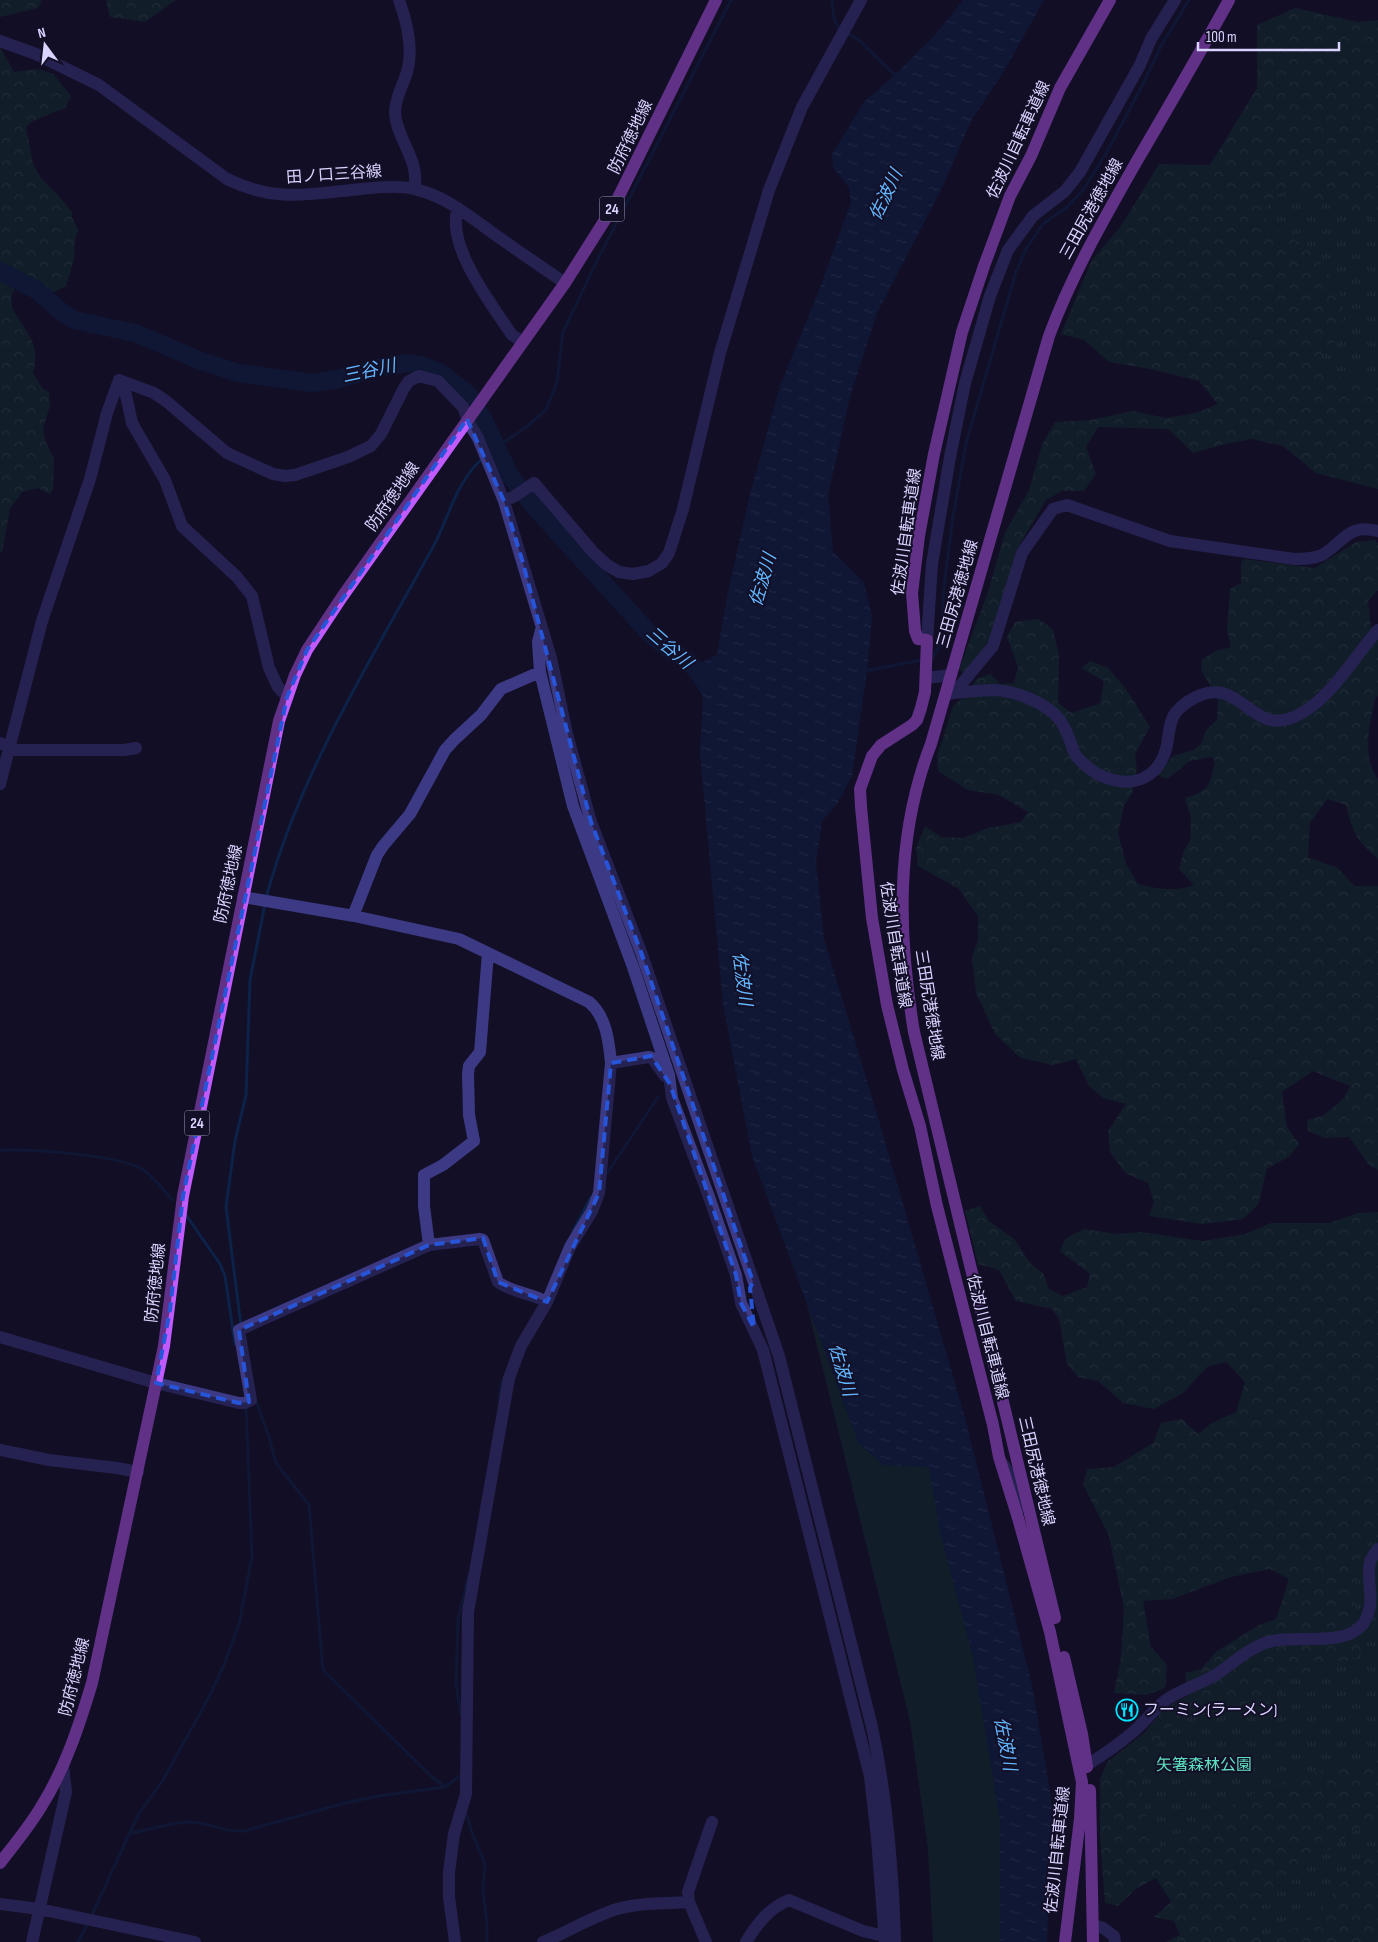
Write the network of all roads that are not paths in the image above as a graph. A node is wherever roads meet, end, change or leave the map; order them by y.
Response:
1 (399, 0) edge
2 (716, 0) edge
3 (861, 0) edge
4 (1110, 0) edge
5 (1175, 0) edge
6 (1229, 0) edge
7 (0, 41) edge
8 (414, 189) junction
9 (458, 208) junction
10 (565, 283) junction
11 (523, 342) junction
12 (119, 380) junction
13 (470, 416) junction
14 (510, 499) junction
15 (1378, 531) edge
16 (543, 629) junction
17 (1378, 630) edge
18 (927, 644) junction
19 (540, 672) junction
20 (926, 674) junction
21 (951, 675) junction
22 (950, 694) junction
23 (286, 697) junction
24 (5, 746) edge
25 (136, 748) dead end
26 (0, 784) edge
27 (243, 897) junction
28 (354, 916) junction
29 (488, 953) junction
30 (610, 1062) junction
31 (670, 1084) junction
32 (699, 1127) junction
33 (954, 1201) junction
34 (937, 1206) junction
35 (429, 1245) junction
36 (753, 1282) junction
37 (543, 1300) junction
38 (754, 1328) junction
39 (0, 1337) edge
40 (156, 1383) junction
41 (0, 1450) edge
42 (999, 1457) junction
43 (138, 1472) junction
44 (1019, 1485) junction
45 (1018, 1518) junction
46 (1378, 1549) edge
47 (1087, 1765) junction
48 (63, 1766) junction
49 (712, 1822) dead end
50 (0, 1864) edge
51 (689, 1902) junction
52 (0, 1904) edge
53 (39, 1910) junction
54 (1093, 1925) junction
55 (888, 1940) edge
56 (187, 1941) edge
57 (32, 1942) edge
58 (455, 1942) edge
59 (543, 1942) edge
60 (706, 1942) edge
61 (746, 1942) edge
62 (1065, 1942) edge
63 (1094, 1942) edge
64 (1115, 1942) edge

1 - 8 street
2 - 10 main road, 防府徳地線 / 24
3 - 14 street
4 - 18 main road, 佐波川自転車道線
5 - 18 street
6 - 21 main road, 三田尻港徳地線
7 - 8 street, 田ノ口三谷線
8 - 9 street, 田ノ口三谷線
9 - 10 street, 田ノ口三谷線
9 - 11 street
10 - 11 main road, 防府徳地線 / 24
11 - 13 main road, 防府徳地線 / 24
12 - 13 street
12 - 23 street
12 - 24 street
13 - 14 street
13 - 23 main road, 防府徳地線 / 24
14 - 16 street
15 - 22 street
16 - 19 street
16 - 32 street
17 - 22 street
18 - 20 main road, 佐波川自転車道線
19 - 28 street
19 - 31 street
20 - 21 street
20 - 34 main road, 佐波川自転車道線
21 - 22 main road, 三田尻港徳地線
22 - 33 main road, 三田尻港徳地線
23 - 27 main road, 防府徳地線 / 24
24 - 25 street
24 - 26 street
27 - 28 street
27 - 40 main road, 防府徳地線 / 24
28 - 29 street
29 - 30 street
29 - 35 street
30 - 31 street
30 - 37 street
31 - 32 street
31 - 38 street
32 - 36 street
33 - 34 street
33 - 44 main road, 三田尻港徳地線
34 - 42 main road, 佐波川自転車道線
35 - 37 street
35 - 40 street
36 - 38 street
36 - 55 street
37 - 58 street
38 - 55 street
39 - 40 street
40 - 43 main road, 防府徳地線 / 24
41 - 43 street
42 - 44 street
42 - 45 main road, 佐波川自転車道線
43 - 48 main road, 防府徳地線 / 24
44 - 45 street
44 - 47 main road, 三田尻港徳地線
45 - 62 main road, 佐波川自転車道線
46 - 47 street
47 - 54 main road, 三田尻港徳地線
48 - 50 main road, 防府徳地線 / 24
48 - 53 street
49 - 51 street
51 - 59 street
51 - 60 street
52 - 53 street
53 - 56 street
53 - 57 street
54 - 63 main road, 三田尻港徳地線
54 - 64 street
55 - 61 street

